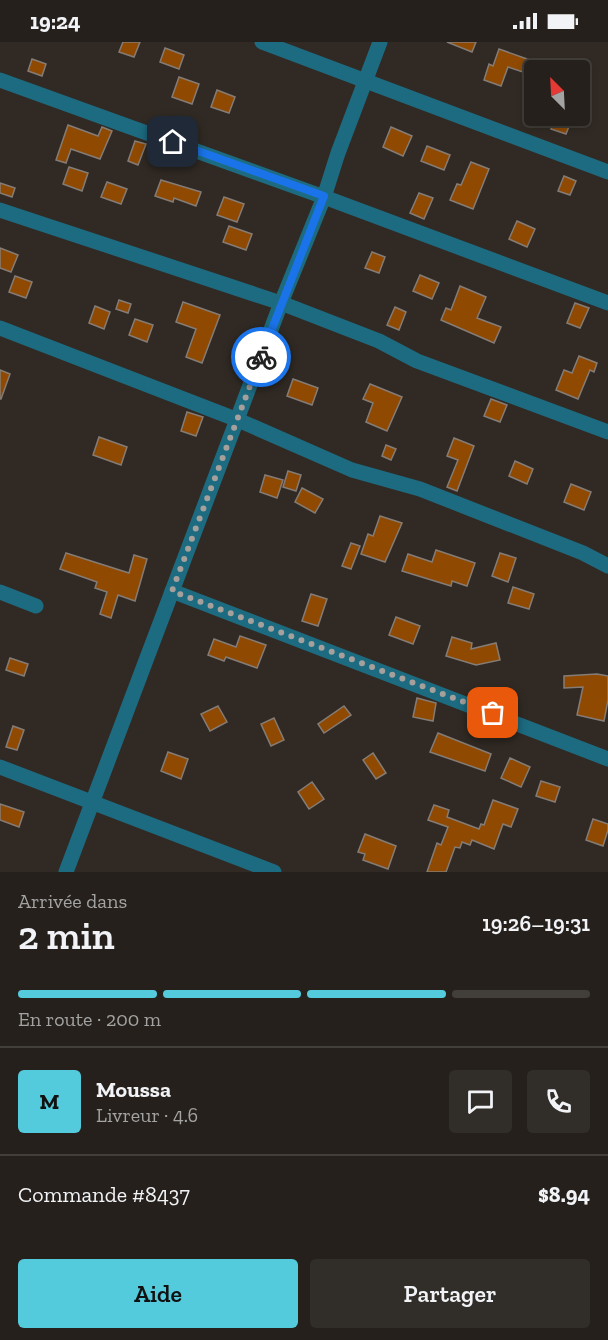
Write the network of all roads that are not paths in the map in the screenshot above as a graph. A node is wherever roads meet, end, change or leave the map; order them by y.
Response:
1 (262, 42) edge
2 (380, 42) edge
3 (0, 80) edge
4 (364, 80) junction
5 (608, 172) edge
6 (324, 196) junction
7 (0, 210) edge
8 (281, 303) junction
9 (608, 303) edge
10 (0, 328) edge
11 (238, 420) junction
12 (608, 432) edge
13 (608, 566) edge
14 (172, 591) junction
15 (0, 592) edge
16 (36, 606) dead end
17 (608, 759) edge
18 (0, 767) edge
19 (93, 802) junction
20 (66, 872) edge
21 (274, 872) edge

1 - 4 street
2 - 4 street
3 - 6 street
4 - 5 street
4 - 6 street
6 - 8 street
6 - 9 street
7 - 8 street
8 - 11 street
8 - 12 street
10 - 11 street
11 - 13 street
11 - 14 street
14 - 17 street
14 - 19 street
15 - 16 street
18 - 19 street
19 - 20 street
19 - 21 street

